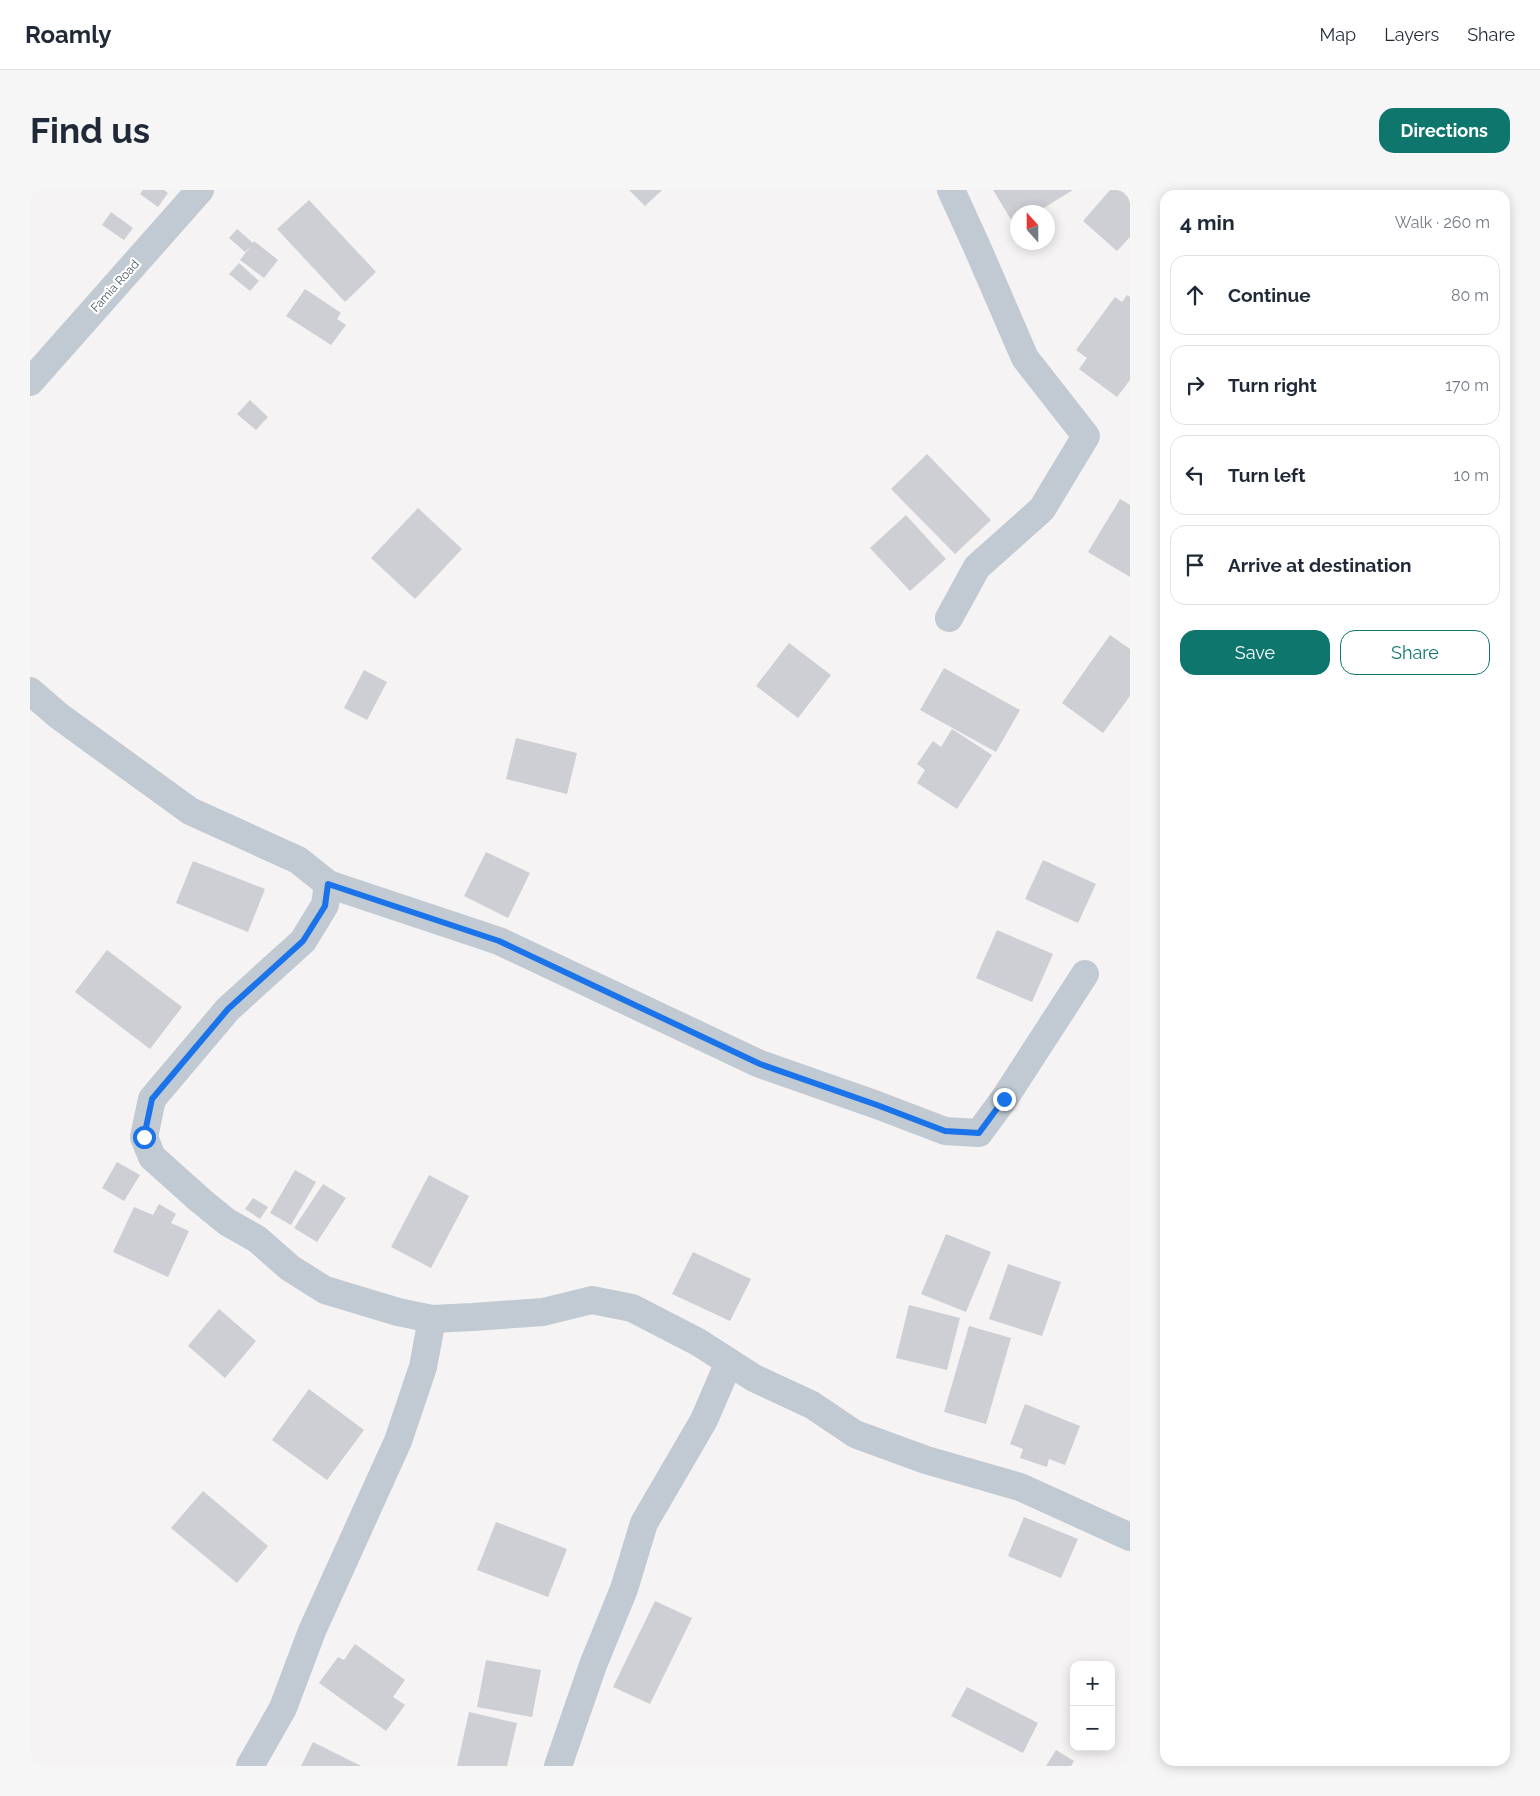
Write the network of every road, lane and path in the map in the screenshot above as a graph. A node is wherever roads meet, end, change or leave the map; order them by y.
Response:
1 (200, 190) edge
2 (951, 190) edge
3 (30, 382) edge
4 (948, 618) dead end
5 (30, 691) edge
6 (328, 884) junction
7 (1085, 974) dead end
8 (432, 1319) junction
9 (729, 1362) junction
10 (1130, 1537) edge
11 (250, 1766) edge
12 (558, 1766) edge

1 - 3 street, Famia Road
2 - 4 street
5 - 6 street
6 - 7 street
6 - 8 street
8 - 9 street
8 - 11 street
9 - 10 street
9 - 12 street

